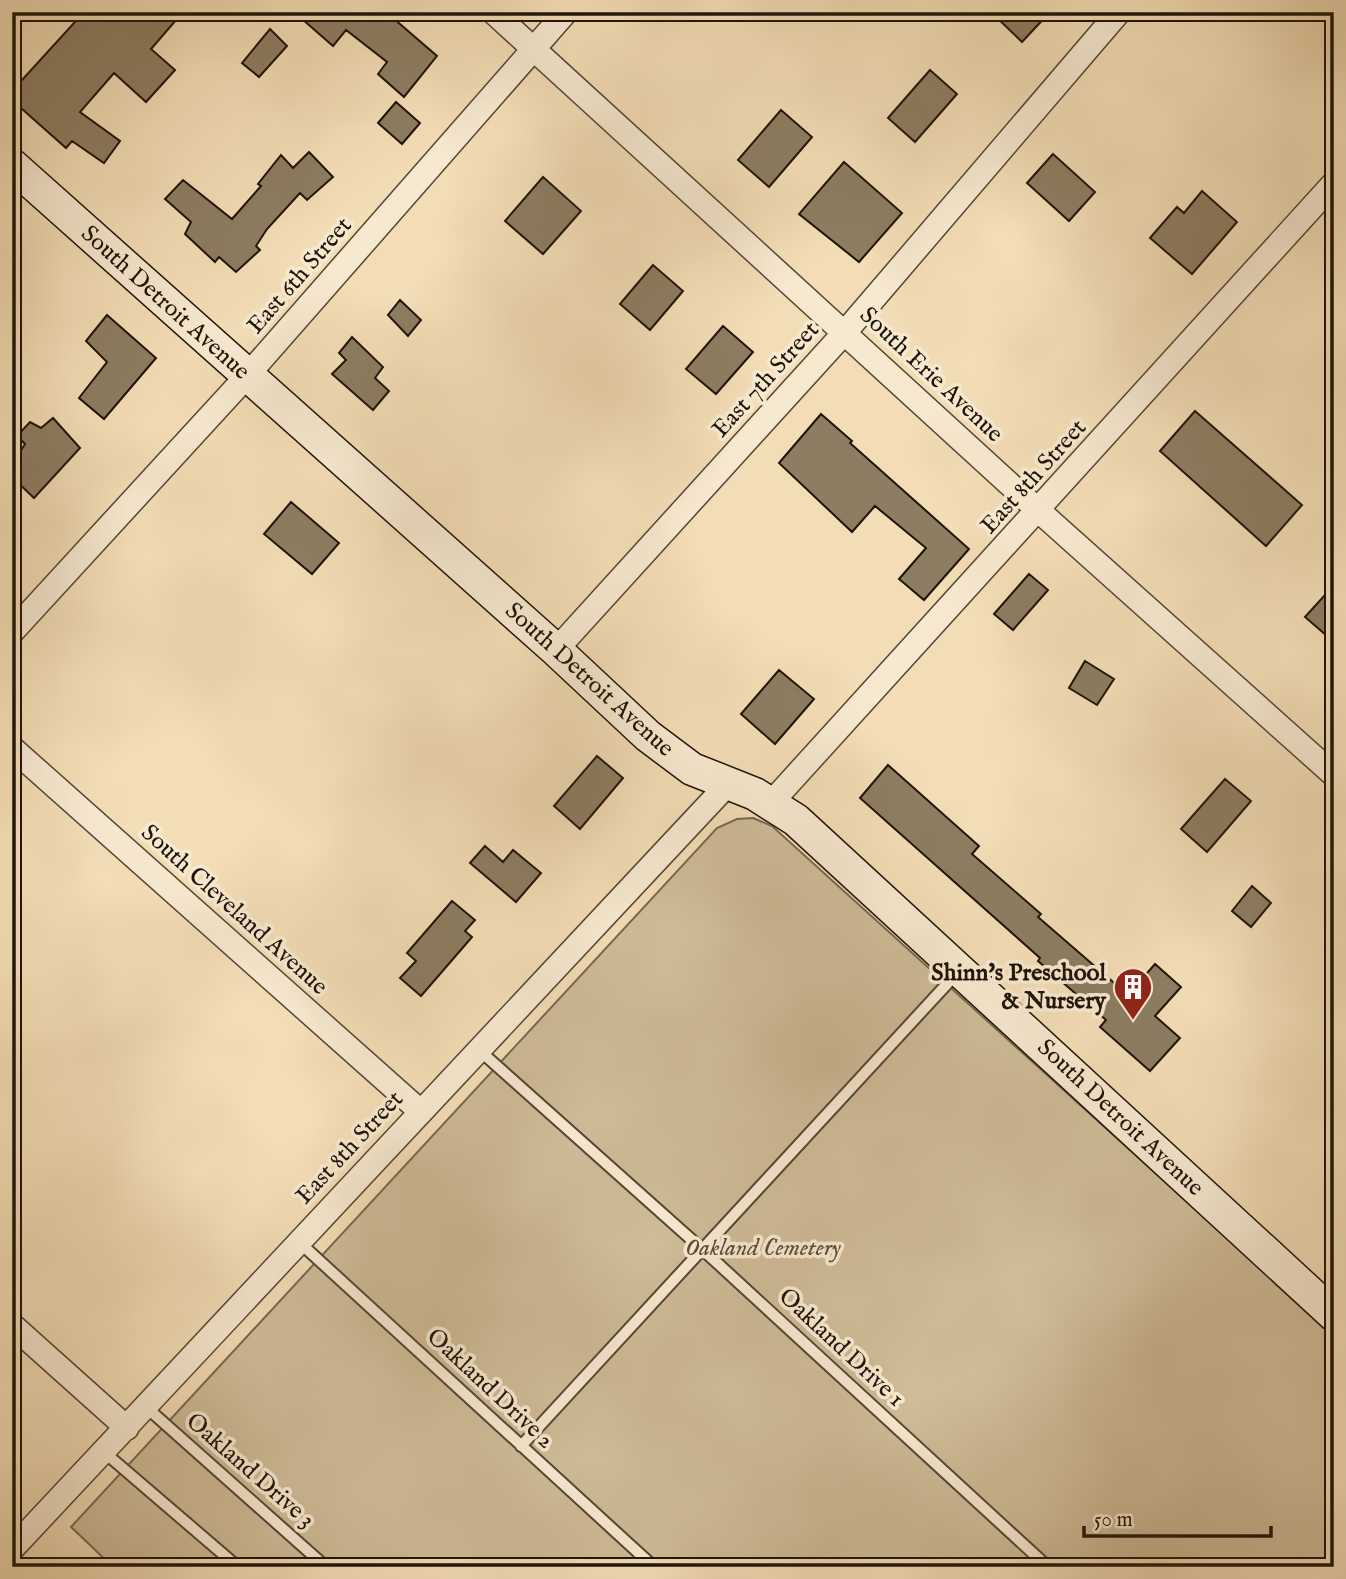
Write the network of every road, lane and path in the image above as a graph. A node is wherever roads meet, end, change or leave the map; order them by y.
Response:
1 (493, 12) edge
2 (566, 12) edge
3 (1119, 12) edge
4 (534, 49) junction
5 (12, 165) edge
6 (1334, 183) edge
7 (846, 331) junction
8 (246, 377) junction
9 (1039, 511) junction
10 (12, 632) edge
11 (556, 650) junction
12 (12, 748) edge
13 (1331, 766) edge
14 (728, 784) junction
15 (770, 804) junction
16 (960, 970) junction
17 (479, 1050) junction
18 (420, 1111) junction
19 (299, 1242) junction
20 (702, 1249) junction
21 (1334, 1315) edge
22 (12, 1325) edge
23 (146, 1407) junction
24 (127, 1428) junction
25 (521, 1446) junction
26 (104, 1452) junction
27 (12, 1549) edge
28 (238, 1567) edge
29 (326, 1567) edge
30 (654, 1567) edge
31 (1048, 1567) edge

1 - 4 street, South Erie Avenue
2 - 4 street, East 6th Street
3 - 7 street, East 7th Street
4 - 7 street, South Erie Avenue
4 - 8 street, East 6th Street
5 - 8 street, South Detroit Avenue
6 - 9 street, East 8th Street
7 - 9 street, South Erie Avenue
7 - 11 street, East 7th Street
8 - 10 street, East 6th Street
8 - 11 street, South Detroit Avenue
9 - 13 street, South Erie Avenue
9 - 15 street, East 8th Street
11 - 14 street, South Detroit Avenue
12 - 18 street, South Cleveland Avenue
14 - 15 street, South Detroit Avenue
14 - 17 street, East 8th Street
15 - 16 street, South Detroit Avenue
16 - 20 lane
16 - 21 street, South Detroit Avenue
17 - 18 street, East 8th Street
17 - 20 lane, Oakland Drive 1
18 - 19 street, East 8th Street
19 - 23 street, East 8th Street
19 - 25 lane, Oakland Drive 2
20 - 25 lane
20 - 31 lane, Oakland Drive 1
22 - 24 street
23 - 24 street, East 8th Street
23 - 29 lane, Oakland Drive 3
24 - 26 street, East 8th Street
25 - 30 lane, Oakland Drive 2
26 - 27 street, East 8th Street
26 - 28 lane

